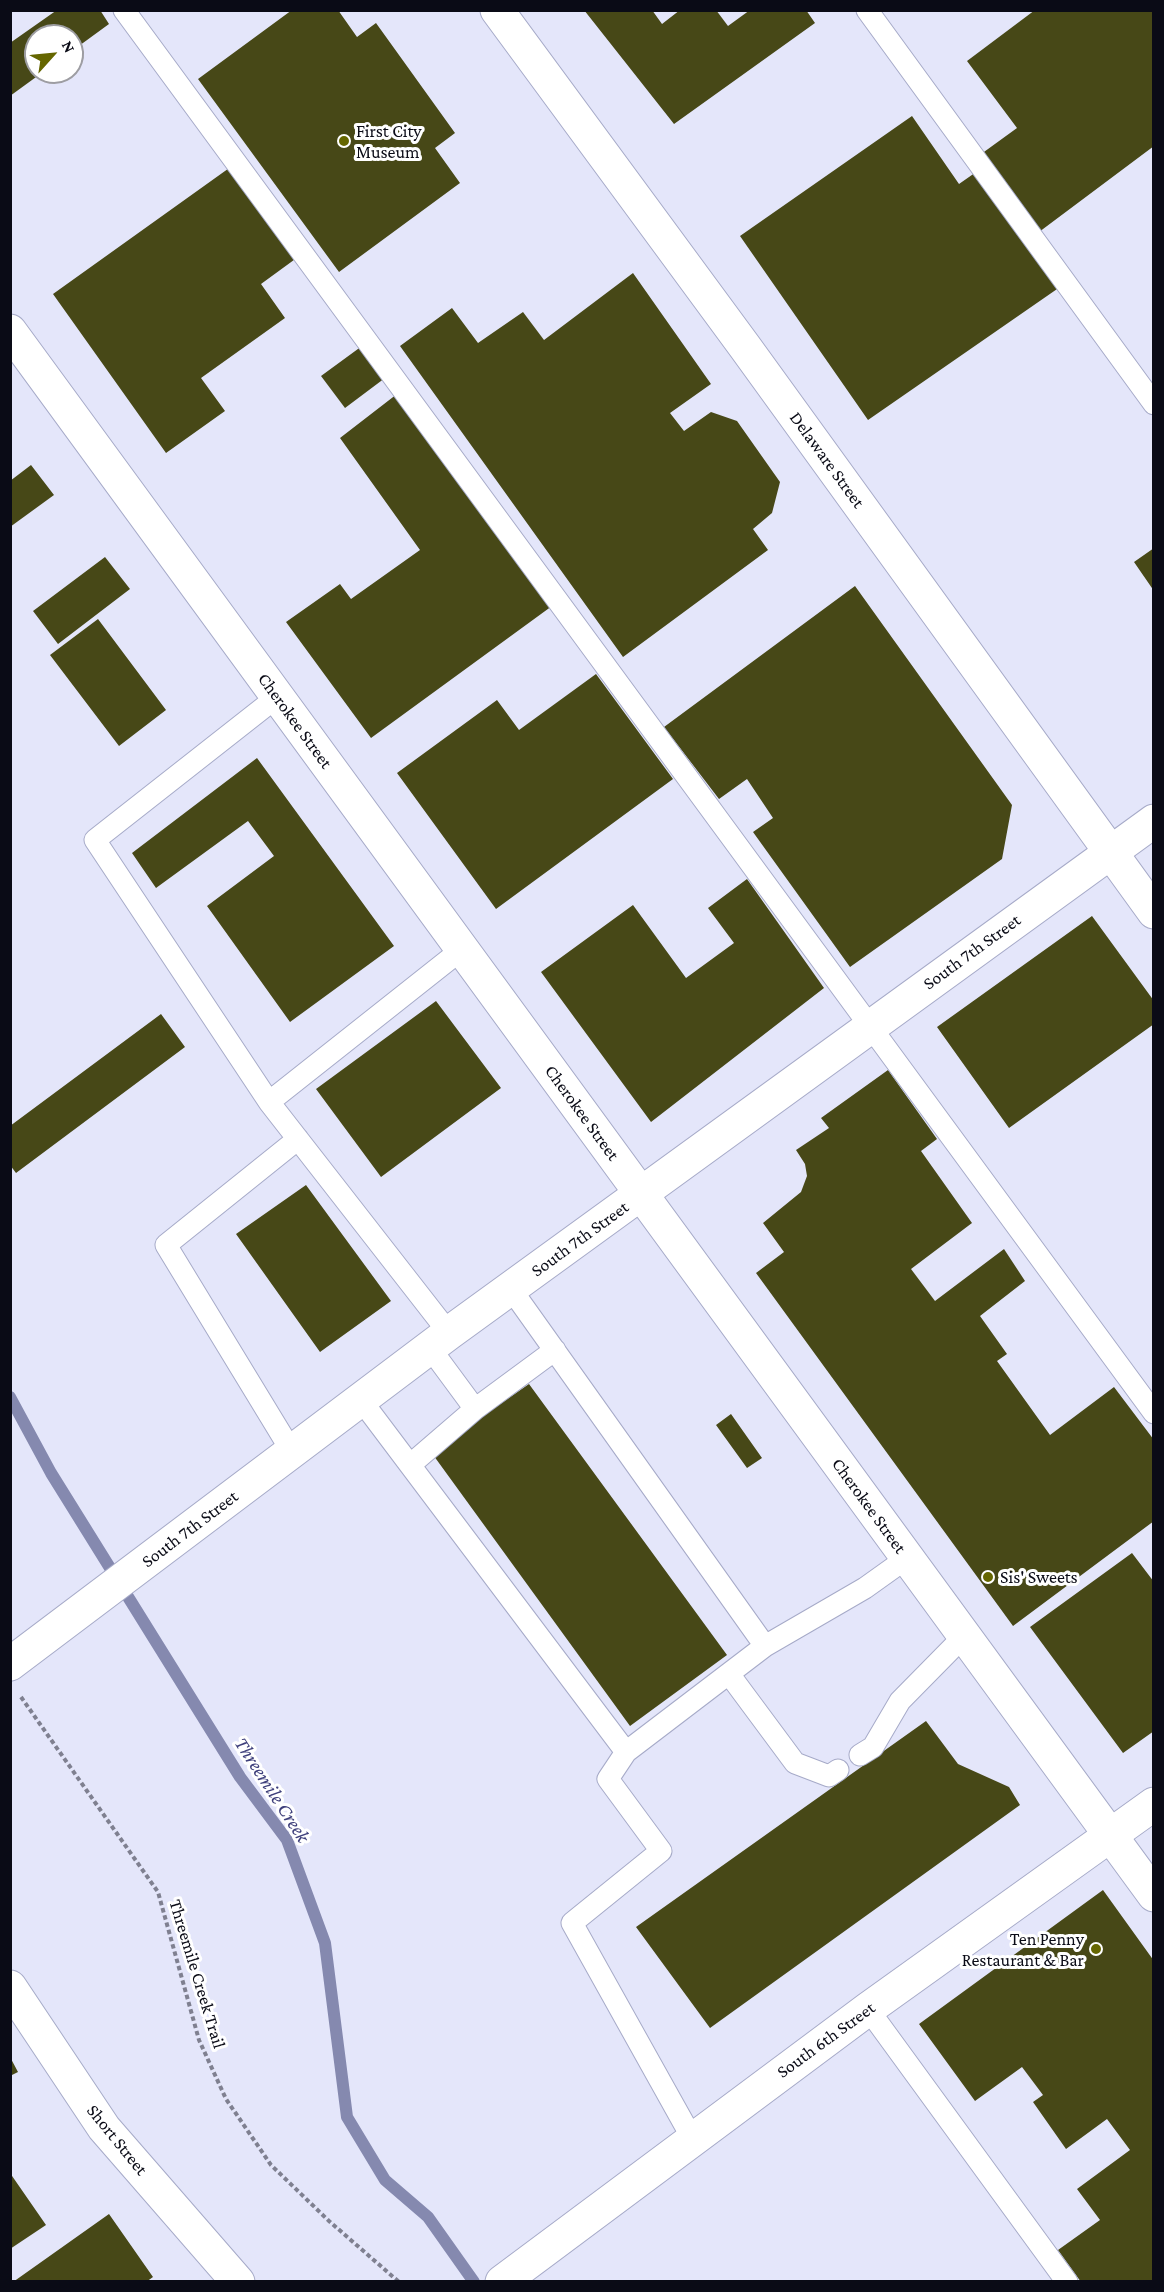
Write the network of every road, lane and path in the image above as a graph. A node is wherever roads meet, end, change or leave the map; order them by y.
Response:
1 (124, 10) edge
2 (497, 10) edge
3 (867, 10) edge
4 (10, 332) edge
5 (1154, 404) edge
6 (277, 697) junction
7 (1154, 821) edge
8 (1110, 852) junction
9 (1154, 912) edge
10 (461, 950) junction
11 (870, 1025) junction
12 (269, 1102) junction
13 (298, 1139) junction
14 (642, 1195) junction
15 (511, 1289) junction
16 (440, 1341) junction
17 (555, 1350) junction
18 (361, 1400) junction
19 (475, 1409) junction
20 (1154, 1413) edge
21 (292, 1452) junction
22 (410, 1465) junction
23 (907, 1558) junction
24 (964, 1636) junction
25 (765, 1646) junction
26 (19, 1668) edge
27 (729, 1674) junction
28 (626, 1752) junction
29 (860, 1755) dead end
30 (838, 1770) dead end
31 (1154, 1804) edge
32 (1110, 1835) junction
33 (1154, 1895) edge
34 (10, 1987) edge
35 (868, 2009) junction
36 (692, 2138) junction
37 (238, 2282) edge
38 (399, 2282) edge
39 (502, 2282) edge
40 (1067, 2282) edge

1 - 11 lane
2 - 8 street, Delaware Street
3 - 5 lane
4 - 6 street, Cherokee Street
6 - 10 street, Cherokee Street
6 - 12 lane
7 - 8 street, South 7th Street
8 - 9 street, Delaware Street
8 - 11 street, South 7th Street
10 - 12 lane
10 - 14 street, Cherokee Street
11 - 14 street, South 7th Street
11 - 20 lane
12 - 13 lane
13 - 16 lane
13 - 21 lane
14 - 15 street, South 7th Street
14 - 23 street, Cherokee Street
15 - 16 street, South 7th Street
15 - 17 lane
16 - 18 street, South 7th Street
16 - 19 lane
17 - 19 lane
17 - 25 lane
18 - 21 street, South 7th Street
18 - 22 lane
19 - 22 lane
21 - 26 street, South 7th Street
22 - 28 lane
23 - 24 street, Cherokee Street
23 - 25 lane
24 - 29 lane
24 - 32 street, Cherokee Street
25 - 27 lane
26 - 38 path, Threemile Creek Trail
27 - 28 lane
27 - 30 lane
28 - 36 lane
31 - 32 street, South 6th Street
32 - 33 street, Cherokee Street
32 - 35 street, South 6th Street
34 - 37 street, Short Street
35 - 36 street, South 6th Street
35 - 40 lane
36 - 39 street, South 6th Street

